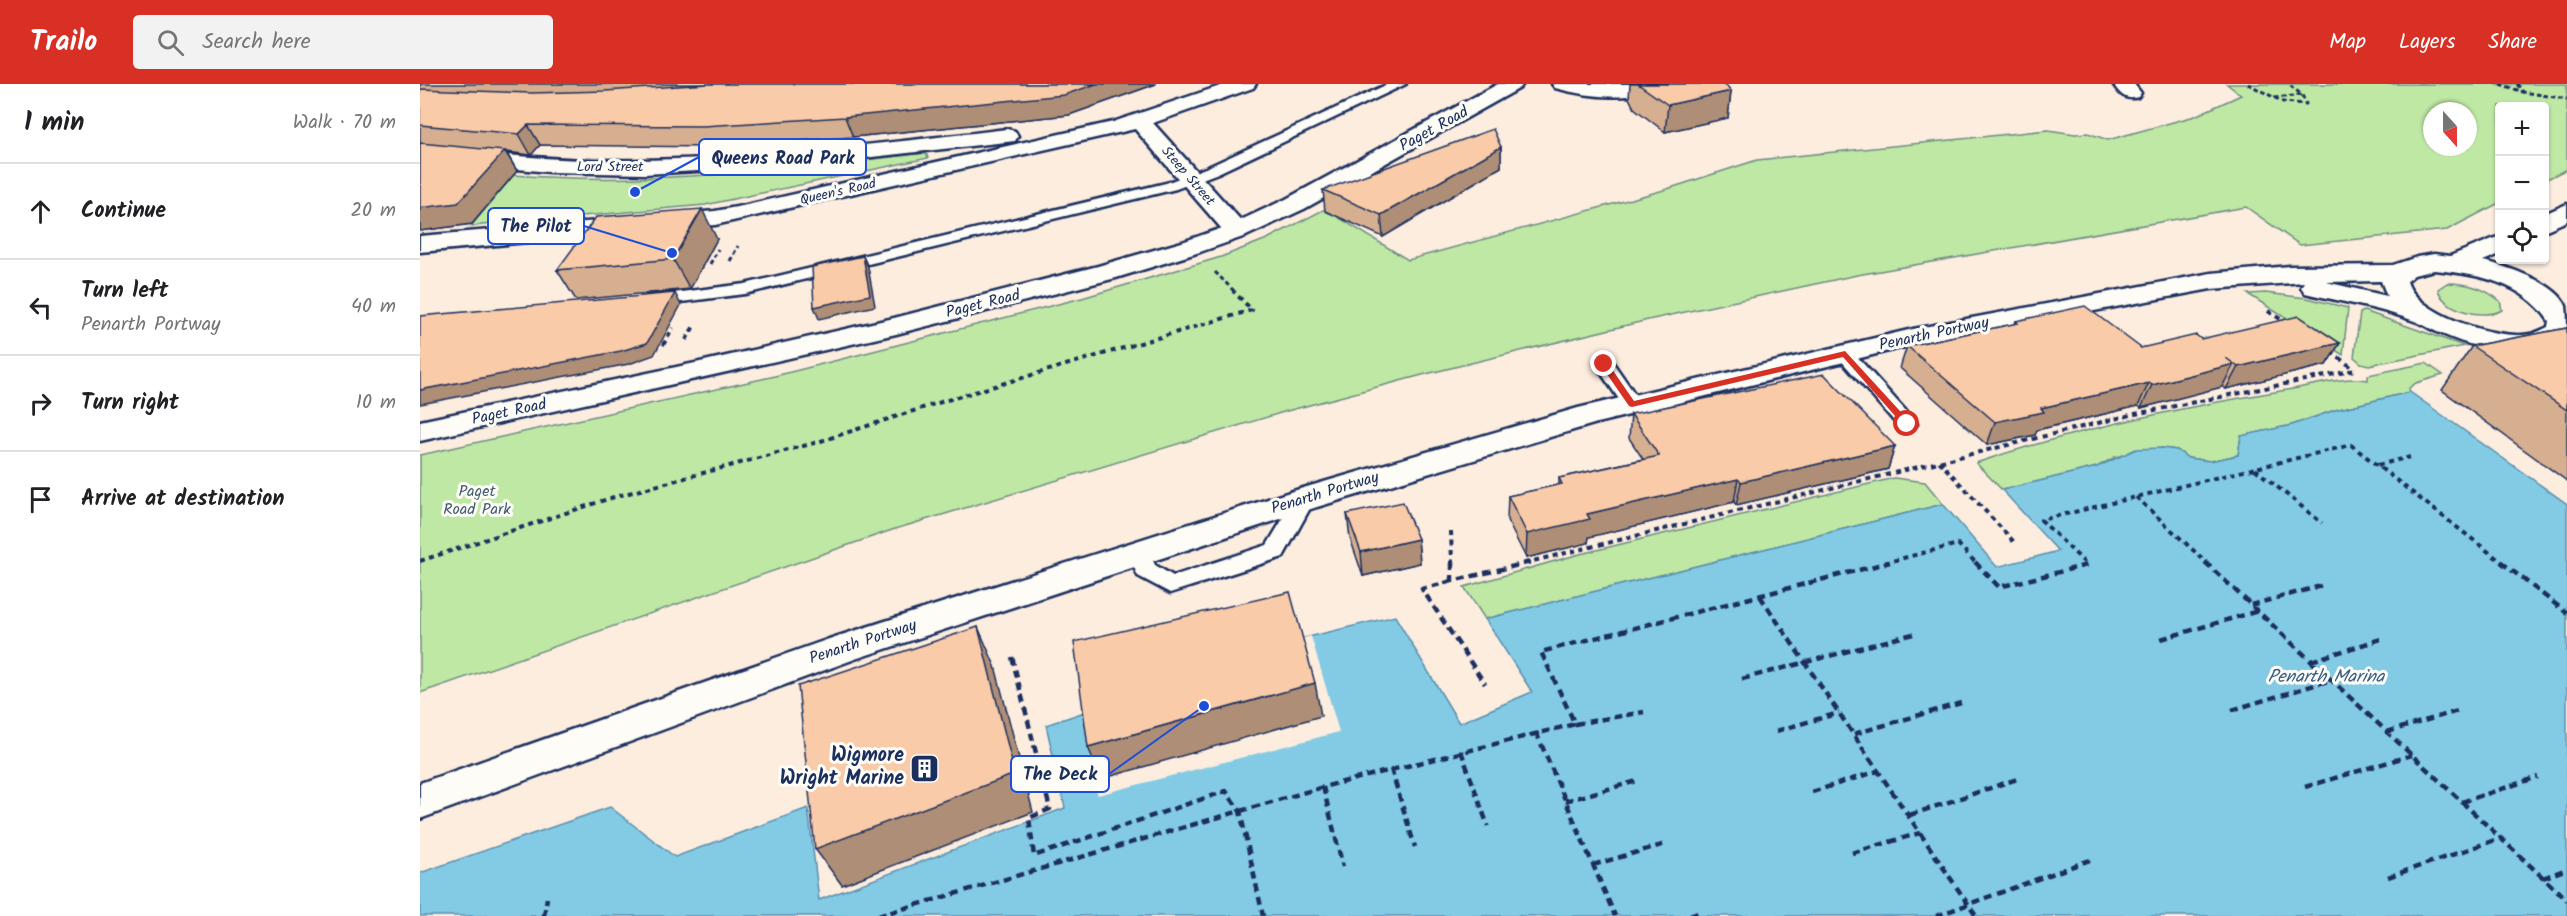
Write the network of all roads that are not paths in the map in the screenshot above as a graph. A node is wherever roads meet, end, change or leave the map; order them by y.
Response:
1 (1246, 84) edge
2 (1399, 84) edge
3 (1513, 84) edge
4 (1562, 84) edge
5 (1668, 84) edge
6 (1140, 121) junction
7 (1086, 136) junction
8 (420, 153) edge
9 (1190, 179) junction
10 (2567, 211) edge
11 (2549, 221) edge
12 (1237, 231) junction
13 (420, 244) edge
14 (2495, 245) edge
15 (2453, 263) junction
16 (2533, 264) edge
17 (2396, 273) junction
18 (2256, 278) junction
19 (2529, 287) junction
20 (632, 302) edge
21 (2426, 316) junction
22 (2564, 335) edge
23 (2495, 341) junction
24 (1845, 354) junction
25 (1604, 364) dead end
26 (2547, 364) edge
27 (1632, 404) junction
28 (1907, 424) dead end
29 (420, 431) edge
30 (420, 801) edge

1 - 6 street, Queen's Road
2 - 9 lane
3 - 12 street, Paget Road
4 - 5 street
6 - 7 street, Queen's Road
6 - 9 street, Steep Street
7 - 8 street, Lord Street
7 - 13 street, Queen's Road
9 - 12 street, Steep Street
9 - 20 lane
10 - 11 street
12 - 29 street, Paget Road
14 - 15 street
15 - 17 street, Penarth Portway
15 - 19 street
16 - 19 street
17 - 18 street, Penarth Portway
17 - 21 street
18 - 21 street, Penarth Portway
18 - 24 street, Penarth Portway
19 - 22 street
21 - 23 street
22 - 23 street
23 - 26 street
24 - 27 street, Penarth Portway
24 - 28 lane
25 - 27 lane
27 - 30 street, Penarth Portway

